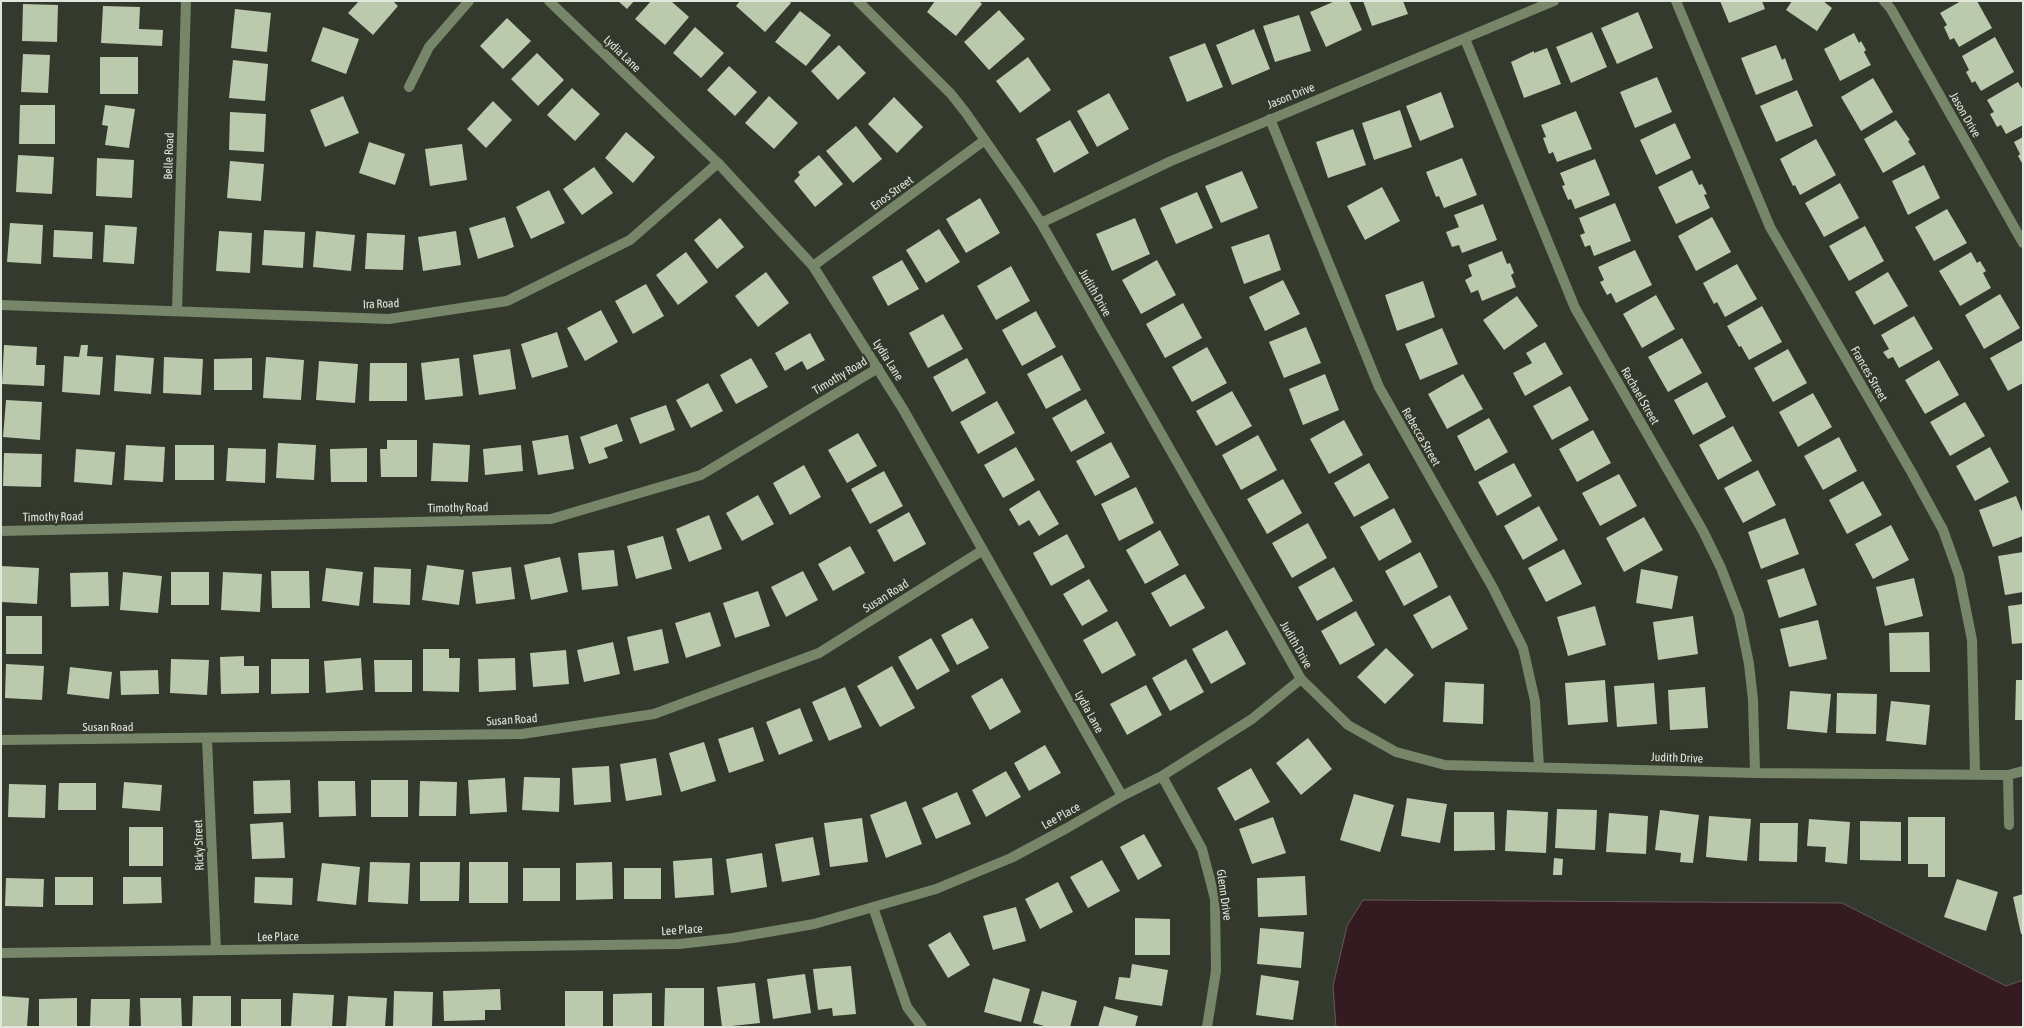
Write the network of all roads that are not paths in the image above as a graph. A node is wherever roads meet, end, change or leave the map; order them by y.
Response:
1 (186, 1) edge
2 (469, 1) edge
3 (549, 1) edge
4 (858, 1) edge
5 (1554, 1) edge
6 (1676, 1) edge
7 (1884, 1) edge
8 (1465, 39) junction
9 (409, 87) dead end
10 (1270, 119) junction
11 (985, 140) junction
12 (718, 163) junction
13 (1041, 223) junction
14 (2023, 243) edge
15 (814, 266) junction
16 (1, 305) edge
17 (177, 311) junction
18 (878, 368) junction
19 (1, 531) edge
20 (983, 550) junction
21 (1300, 679) junction
22 (208, 739) junction
23 (1, 740) edge
24 (1539, 767) junction
25 (2023, 771) edge
26 (1755, 773) junction
27 (1975, 774) junction
28 (2008, 775) junction
29 (1162, 776) junction
30 (1122, 796) junction
31 (2009, 825) dead end
32 (873, 907) junction
33 (216, 950) junction
34 (1, 953) edge
35 (922, 1027) edge
36 (1207, 1027) edge

1 - 17 street, Belle Road
2 - 9 street
3 - 12 street, Lydia Lane
4 - 11 street, Judith Drive
5 - 8 street, Jason Drive
6 - 27 street, Frances Street
7 - 14 street, Jason Drive
8 - 10 street, Jason Drive
8 - 26 street, Rachael Street
10 - 13 street, Jason Drive
10 - 24 street, Rebecca Street
11 - 13 street, Judith Drive
11 - 15 street, Enos Street
12 - 15 street, Lydia Lane
12 - 17 street, Ira Road
13 - 21 street, Judith Drive
15 - 18 street, Lydia Lane
16 - 17 street, Ira Road
18 - 19 street, Timothy Road
18 - 20 street, Lydia Lane
20 - 22 street, Susan Road
20 - 30 street, Lydia Lane
21 - 24 street, Judith Drive
21 - 29 street, Lee Place
22 - 23 street, Susan Road
22 - 33 street, Ricky Street
24 - 26 street, Judith Drive
25 - 28 street, Judith Drive
26 - 27 street, Judith Drive
27 - 28 street, Judith Drive
28 - 31 street
29 - 30 street, Lee Place
29 - 36 street, Glenn Drive
30 - 32 street, Lee Place
32 - 33 street, Lee Place
32 - 35 street
33 - 34 street, Lee Place

